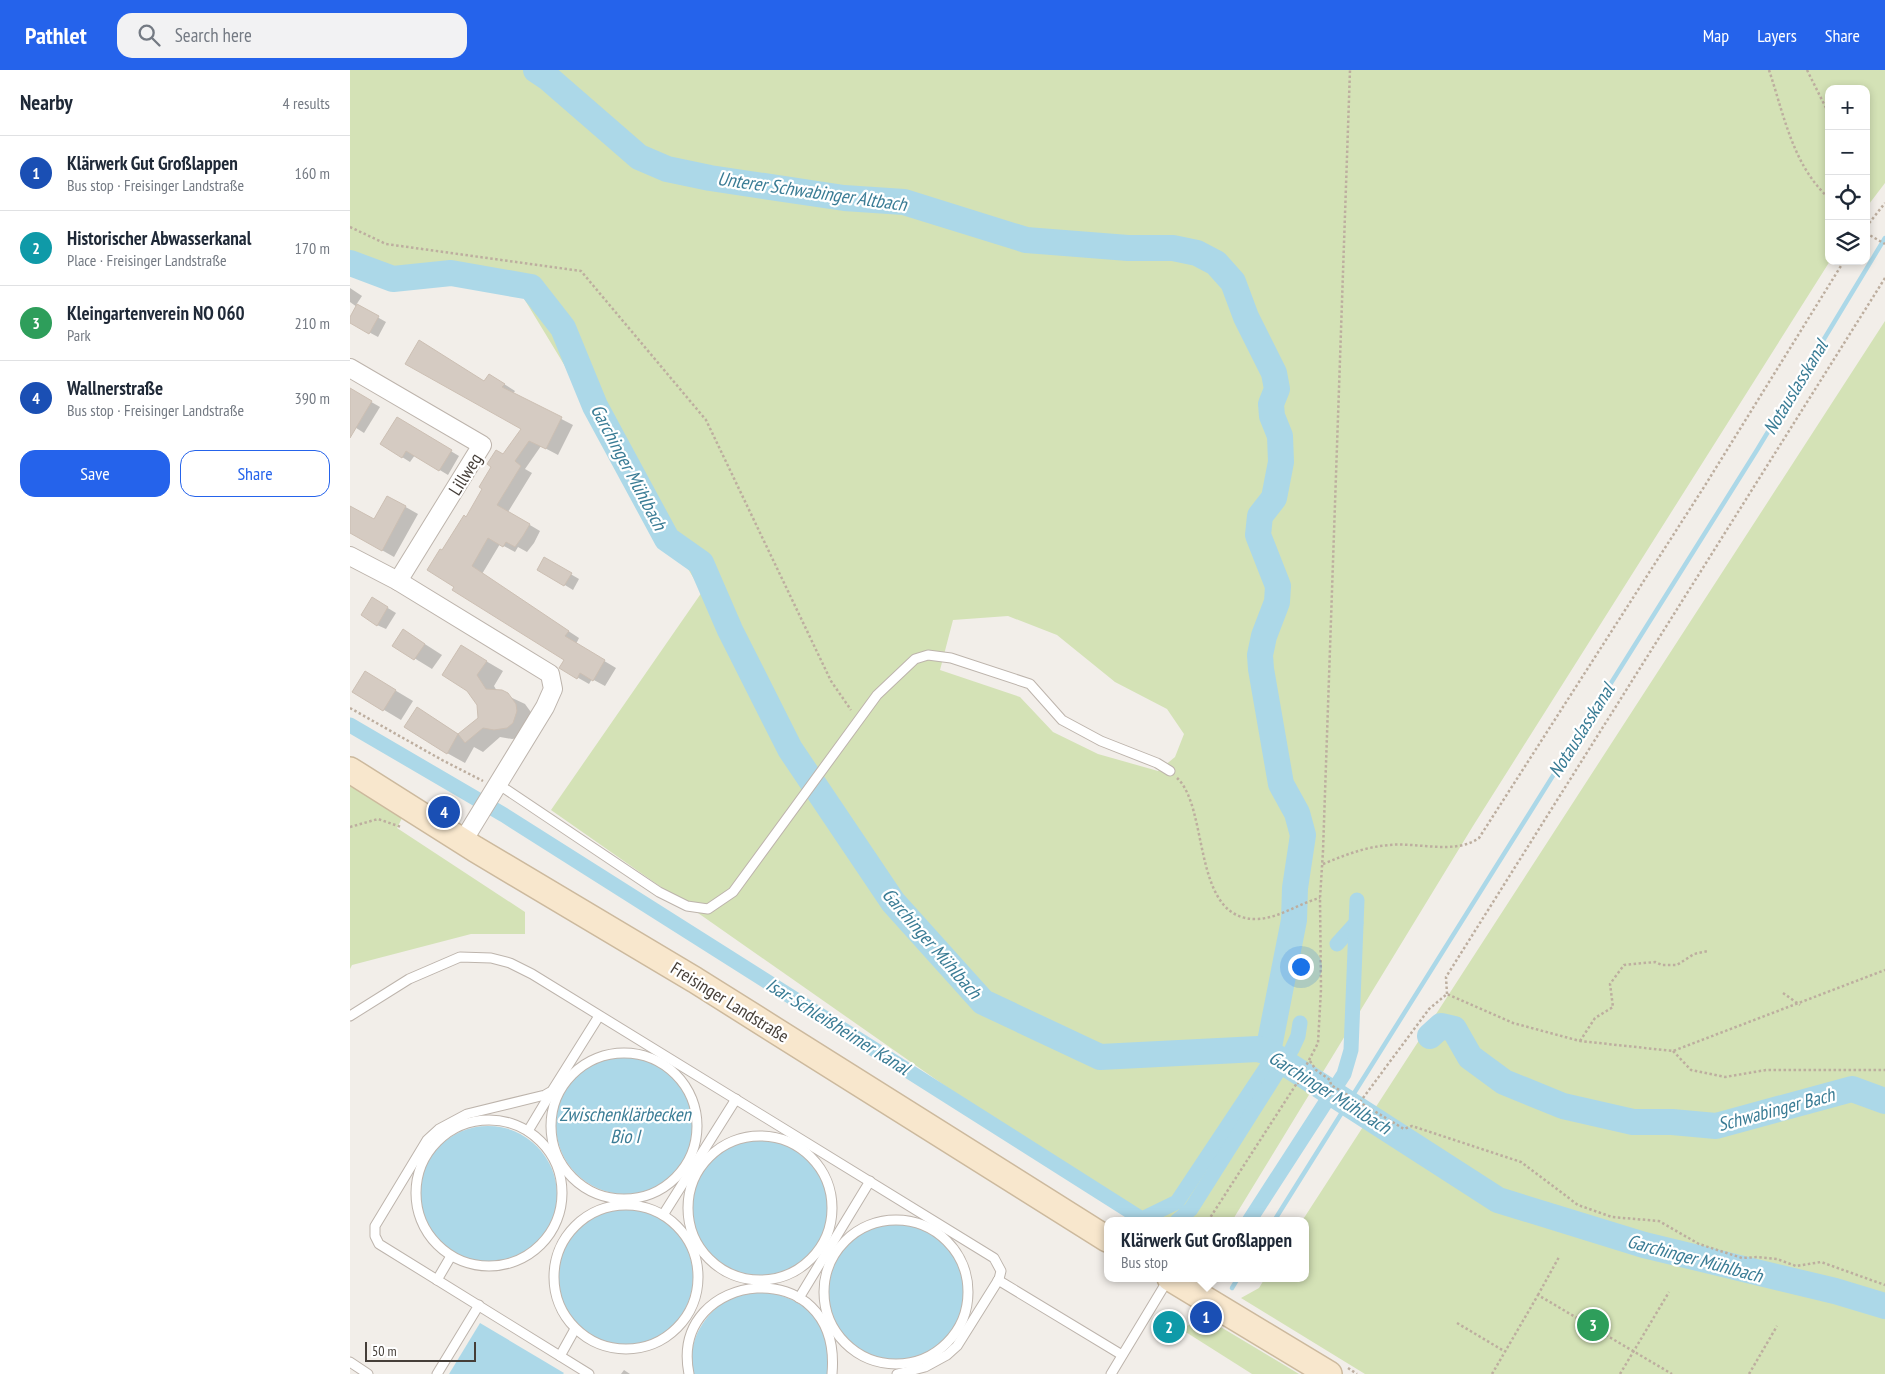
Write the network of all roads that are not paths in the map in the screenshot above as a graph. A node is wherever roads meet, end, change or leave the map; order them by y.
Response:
1 (350, 368) edge
2 (350, 556) edge
3 (398, 581) junction
4 (350, 770) edge
5 (1170, 771) road end
6 (495, 789) junction
7 (463, 841) junction
8 (350, 1016) edge
9 (599, 1016) junction
10 (662, 1059) junction
11 (557, 1087) junction
12 (736, 1099) junction
13 (528, 1131) junction
14 (801, 1143) junction
15 (557, 1161) junction
16 (693, 1166) junction
17 (407, 1172) junction
18 (418, 1178) junction
19 (870, 1181) junction
20 (624, 1201) junction
21 (663, 1215) junction
22 (938, 1228) junction
23 (548, 1235) junction
24 (1104, 1237) edge
25 (693, 1242) junction
26 (561, 1245) junction
27 (829, 1248) junction
28 (451, 1256) junction
29 (437, 1280) junction
30 (998, 1280) junction
31 (1167, 1282) edge
32 (1176, 1282) edge
33 (760, 1284) junction
34 (799, 1298) junction
35 (479, 1305) junction
36 (687, 1314) junction
37 (699, 1322) junction
38 (829, 1327) junction
39 (575, 1329) junction
40 (1122, 1355) junction
41 (560, 1356) junction
42 (350, 1362) edge
43 (924, 1364) junction
44 (575, 1370) edge
45 (368, 1374) edge
46 (437, 1374) edge
47 (589, 1374) edge
48 (689, 1374) edge
49 (832, 1374) edge
50 (897, 1374) edge
51 (1111, 1374) edge
52 (1329, 1374) edge

1 - 3 street, Lillweg
2 - 3 street
3 - 6 street
4 - 7 main road, Freisinger Landstraße
5 - 6 lane
6 - 7 street
7 - 24 main road, Freisinger Landstraße
8 - 9 lane
9 - 10 lane
9 - 11 lane
10 - 11 lane
10 - 12 lane
10 - 16 lane
11 - 13 lane
11 - 15 lane
11 - 17 lane
12 - 14 lane
12 - 16 lane
13 - 15 lane
13 - 18 lane
14 - 16 lane
14 - 19 lane
14 - 27 lane
15 - 20 lane
15 - 23 lane
16 - 20 lane
16 - 21 lane
16 - 25 lane
17 - 18 lane
17 - 29 lane
18 - 28 lane
19 - 22 lane
19 - 27 lane
20 - 21 lane
20 - 26 lane
21 - 25 lane
22 - 27 lane
22 - 30 lane
22 - 43 lane
23 - 26 lane
23 - 28 lane
25 - 33 lane
25 - 36 lane
26 - 39 lane
27 - 33 lane
27 - 34 lane
27 - 38 lane
28 - 29 lane
29 - 35 lane
30 - 40 lane
30 - 43 lane
31 - 40 lane
32 - 52 main road
33 - 34 lane
33 - 37 lane
34 - 38 lane
35 - 41 lane
35 - 46 lane
36 - 37 lane
36 - 39 lane
37 - 48 lane
38 - 43 lane
38 - 49 lane
39 - 41 lane
40 - 51 lane
41 - 44 lane
42 - 45 lane
43 - 50 lane
44 - 47 lane

